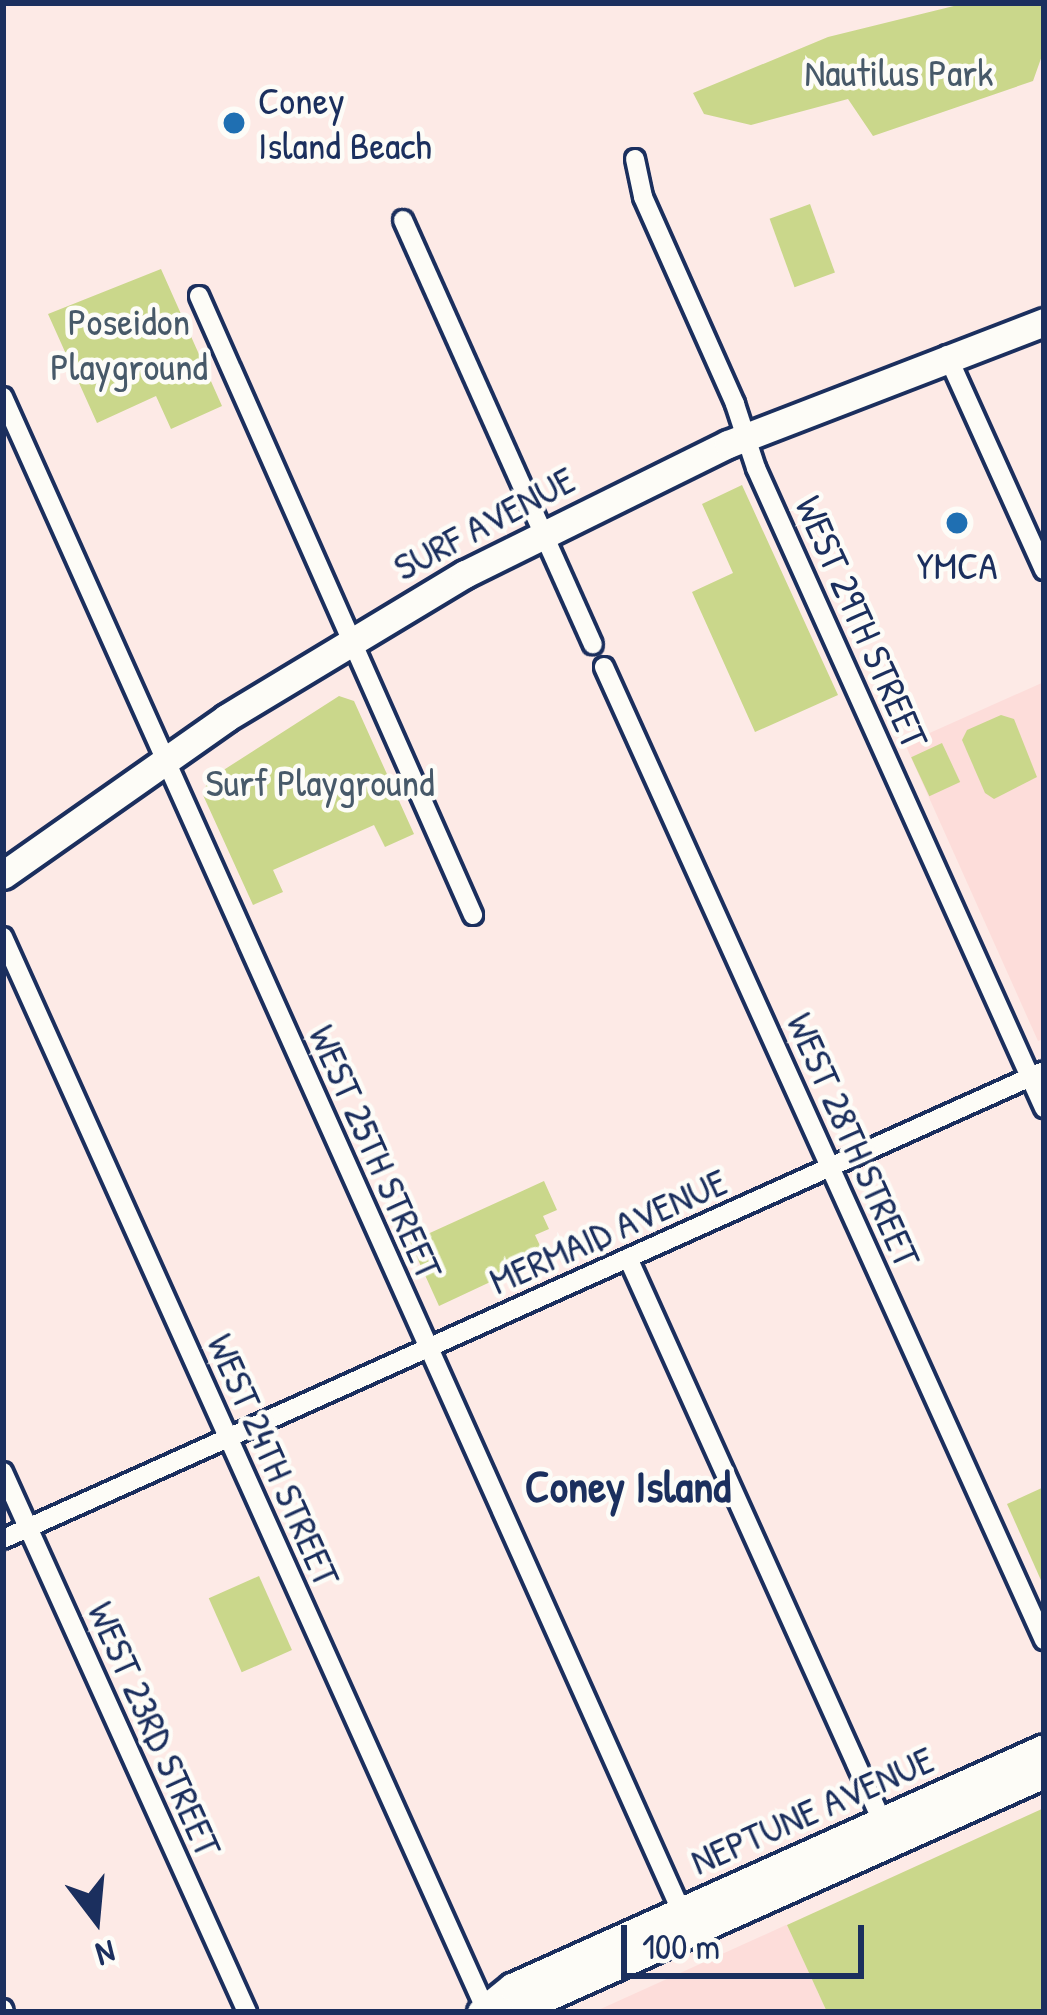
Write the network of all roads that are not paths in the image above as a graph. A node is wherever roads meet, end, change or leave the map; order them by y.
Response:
1 (635, 158) dead end
2 (404, 220) dead end
3 (199, 296) dead end
4 (1044, 322) edge
5 (947, 355) junction
6 (3, 398) edge
7 (746, 436) junction
8 (544, 533) junction
9 (1044, 570) edge
10 (352, 640) junction
11 (593, 644) dead end
12 (604, 668) dead end
13 (163, 759) junction
14 (3, 875) edge
15 (473, 915) dead end
16 (3, 937) edge
17 (1037, 1074) edge
18 (1044, 1108) edge
19 (829, 1168) junction
20 (628, 1258) junction
21 (429, 1348) junction
22 (228, 1438) junction
23 (3, 1472) edge
24 (28, 1528) junction
25 (3, 1539) edge
26 (1044, 1640) edge
27 (1044, 1748) edge
28 (1044, 1774) edge
29 (882, 1821) junction
30 (686, 1921) junction
31 (483, 2011) edge
32 (247, 2012) edge

1 - 7 street, WEST 29TH STREET
2 - 8 street
3 - 10 street
4 - 5 main road, SURF AVENUE
5 - 7 main road, SURF AVENUE
5 - 9 street
6 - 13 street, WEST 25TH STREET
7 - 8 main road, SURF AVENUE
7 - 17 street, WEST 29TH STREET
8 - 10 main road, SURF AVENUE
8 - 11 street
10 - 13 main road, SURF AVENUE
10 - 15 street
12 - 19 street, WEST 28TH STREET
13 - 14 main road, SURF AVENUE
13 - 21 street, WEST 25TH STREET
16 - 22 street, WEST 24TH STREET
17 - 18 street, WEST 29TH STREET
17 - 19 street, MERMAID AVENUE
19 - 20 street, MERMAID AVENUE
19 - 26 street, WEST 28TH STREET
20 - 21 street, MERMAID AVENUE
20 - 29 street
21 - 22 street, MERMAID AVENUE
21 - 30 street, WEST 25TH STREET
22 - 24 street, MERMAID AVENUE
22 - 31 street, WEST 24TH STREET
23 - 24 street, WEST 23RD STREET
24 - 25 street, MERMAID AVENUE
24 - 32 street, WEST 23RD STREET
27 - 29 main road, NEPTUNE AVENUE
28 - 30 main road, NEPTUNE AVENUE
29 - 30 main road, NEPTUNE AVENUE
30 - 31 main road, NEPTUNE AVENUE

